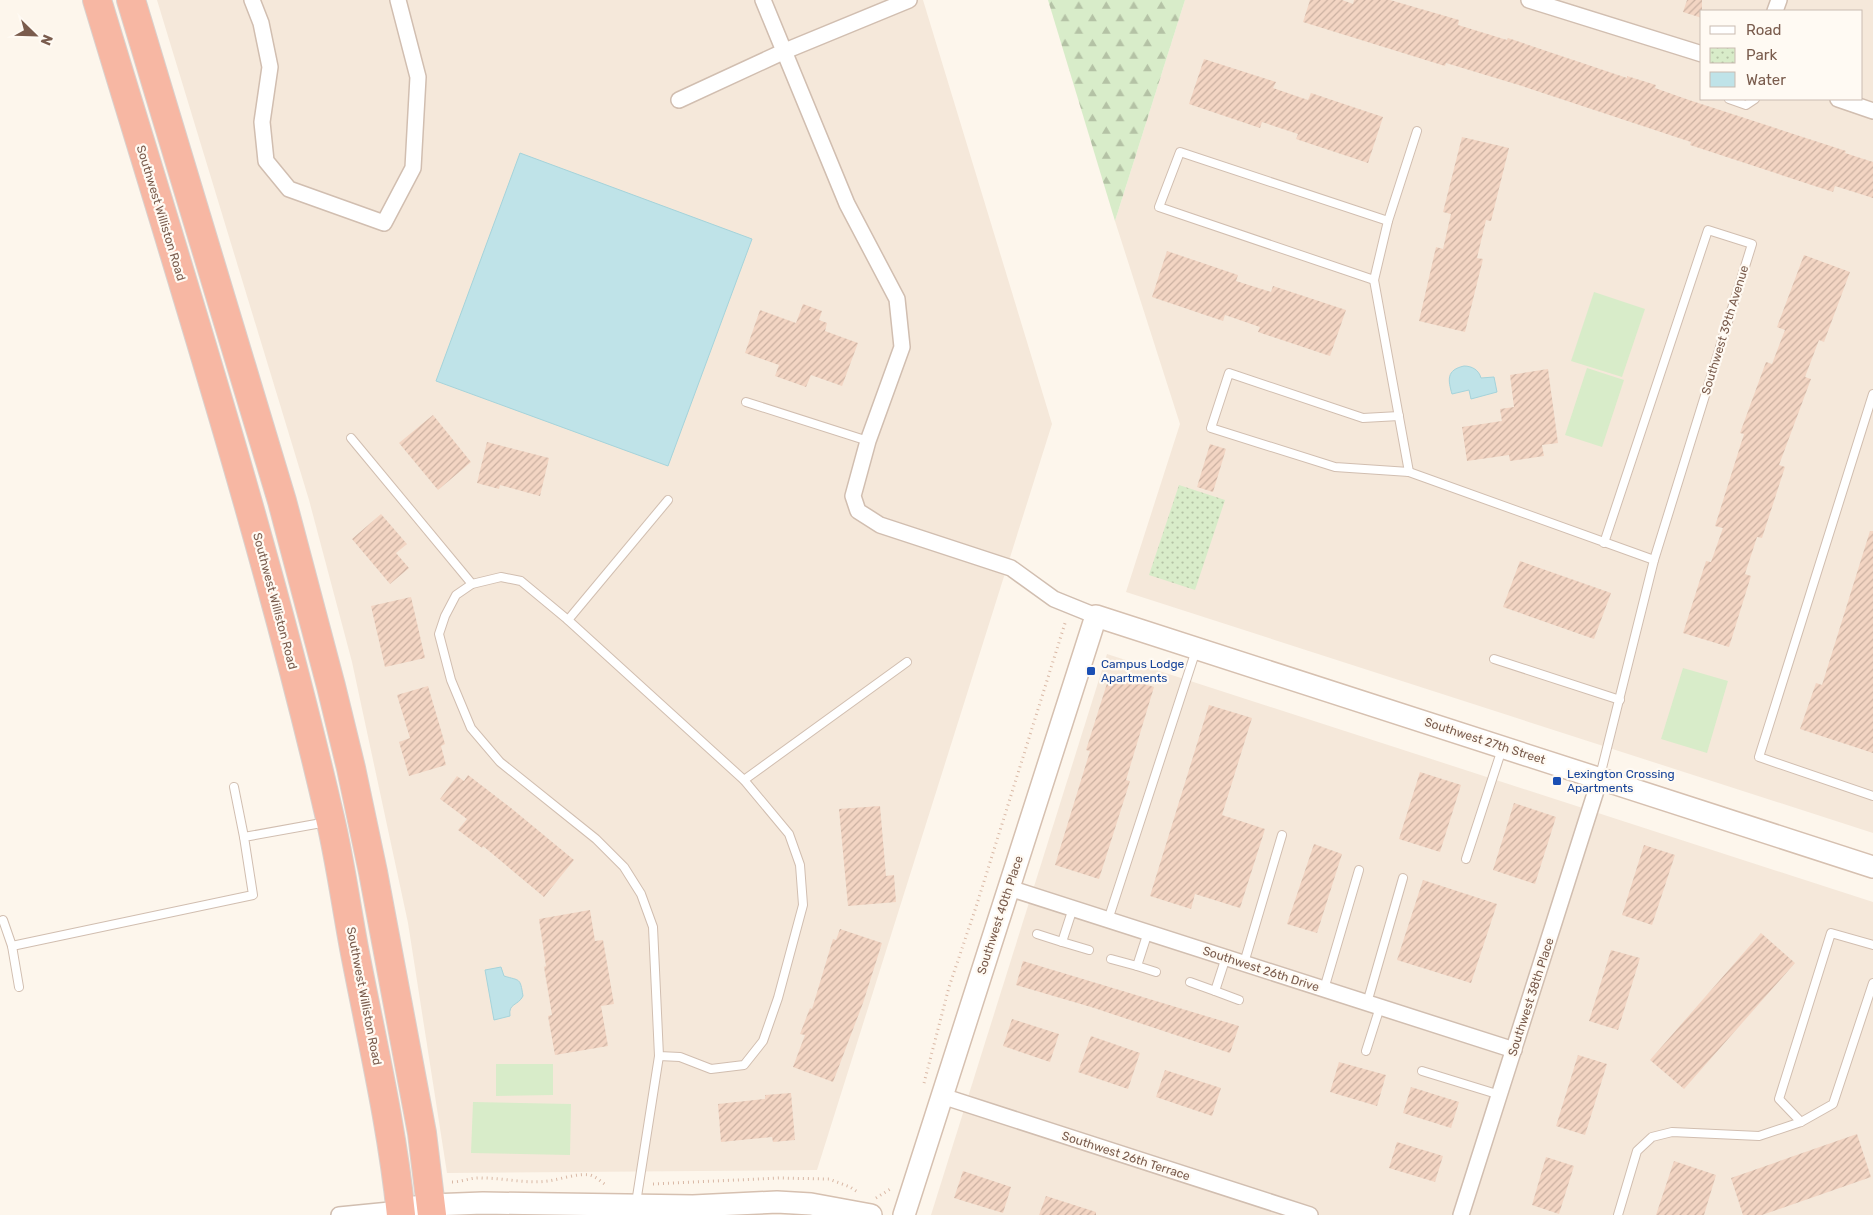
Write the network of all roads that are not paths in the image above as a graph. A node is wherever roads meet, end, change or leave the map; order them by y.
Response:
1 (97, 0) edge
2 (131, 0) edge
3 (252, 0) edge
4 (398, 0) edge
5 (763, 0) edge
6 (909, 0) edge
7 (1529, 0) edge
8 (785, 51) junction
9 (1700, 53) edge
10 (679, 100) dead end
11 (1731, 100) edge
12 (1754, 100) edge
13 (1841, 100) edge
14 (1873, 110) edge
15 (1418, 131) dead end
16 (1388, 222) junction
17 (1374, 280) junction
18 (1873, 394) edge
19 (746, 402) dead end
20 (1867, 411) junction
21 (1399, 416) junction
22 (1873, 419) edge
23 (351, 438) dead end
24 (868, 441) junction
25 (1409, 472) junction
26 (668, 500) dead end
27 (1604, 543) junction
28 (1654, 560) junction
29 (472, 584) junction
30 (1096, 616) junction
31 (568, 620) junction
32 (1196, 648) junction
33 (1494, 659) dead end
34 (907, 662) dead end
35 (1620, 700) junction
36 (1502, 747) junction
37 (1600, 778) junction
38 (744, 780) junction
39 (234, 787) dead end
40 (1873, 796) edge
41 (331, 821) junction
42 (1282, 835) dead end
43 (244, 837) junction
44 (1466, 859) dead end
45 (1873, 867) edge
46 (1358, 870) dead end
47 (1403, 878) dead end
48 (1009, 888) junction
49 (1072, 908) junction
50 (3, 920) dead end
51 (1108, 920) junction
52 (1148, 932) junction
53 (1037, 934) dead end
54 (1062, 942) junction
55 (1873, 945) edge
56 (12, 946) junction
57 (1089, 950) dead end
58 (1111, 958) dead end
59 (1226, 958) junction
60 (1244, 963) junction
61 (1137, 966) junction
62 (1156, 972) dead end
63 (1190, 982) dead end
64 (1873, 983) edge
65 (19, 987) dead end
66 (1324, 989) junction
67 (1215, 991) junction
68 (1239, 1000) dead end
69 (1374, 1005) junction
70 (1514, 1050) junction
71 (1366, 1051) dead end
72 (658, 1056) junction
73 (1422, 1071) dead end
74 (933, 1093) junction
75 (1500, 1095) junction
76 (1801, 1122) junction
77 (868, 1203) edge
78 (636, 1206) junction
79 (432, 1210) edge
80 (557, 1210) edge
81 (400, 1212) edge
82 (339, 1215) edge
83 (904, 1215) edge
84 (1310, 1215) edge
85 (1462, 1215) edge
86 (1618, 1215) edge

1 - 41 highway, Southwest Williston Road
2 - 79 highway
3 - 4 street
5 - 8 street
6 - 8 street
7 - 9 street
8 - 10 street
8 - 24 street
11 - 12 lane
13 - 14 street
15 - 16 lane
16 - 17 lane
16 - 17 lane
17 - 21 lane
18 - 20 lane
19 - 24 lane
20 - 22 lane
20 - 40 lane
21 - 25 lane
21 - 25 lane
23 - 29 lane
24 - 30 street
25 - 27 lane
26 - 31 lane
27 - 28 lane
27 - 28 lane, Southwest 39th Avenue
28 - 35 lane, Southwest 39th Avenue
29 - 31 lane
29 - 72 lane
30 - 32 street, Southwest 27th Street
30 - 48 street, Southwest 40th Place
31 - 38 lane
32 - 36 street, Southwest 27th Street
32 - 51 lane
33 - 35 lane
34 - 38 lane
35 - 37 lane, Southwest 39th Avenue
36 - 37 street, Southwest 27th Street
36 - 44 lane
37 - 45 street, Southwest 27th Street
37 - 70 street, Southwest 38th Place
38 - 72 lane
39 - 43 lane
41 - 43 lane
41 - 81 highway, Southwest Williston Road
42 - 60 lane
43 - 56 lane
46 - 66 lane
47 - 69 lane
48 - 49 street, Southwest 26th Drive
48 - 74 street, Southwest 40th Place
49 - 51 street, Southwest 26th Drive
49 - 54 lane
50 - 56 lane
51 - 52 street, Southwest 26th Drive
52 - 59 street, Southwest 26th Drive
52 - 61 lane
53 - 54 lane
54 - 57 lane
55 - 76 lane
56 - 65 lane
58 - 61 lane
59 - 60 street, Southwest 26th Drive
59 - 67 lane
60 - 66 street, Southwest 26th Drive
61 - 62 lane
63 - 67 lane
64 - 76 lane
66 - 69 street, Southwest 26th Drive
67 - 68 lane
69 - 70 street, Southwest 26th Drive
69 - 71 lane
70 - 75 street, Southwest 38th Place
72 - 78 lane
73 - 75 lane
74 - 83 street, Southwest 40th Place
74 - 84 street, Southwest 26th Terrace
75 - 85 street, Southwest 38th Place
76 - 86 lane
77 - 78 street
78 - 80 street
79 - 80 street
79 - 81 street
81 - 82 street

